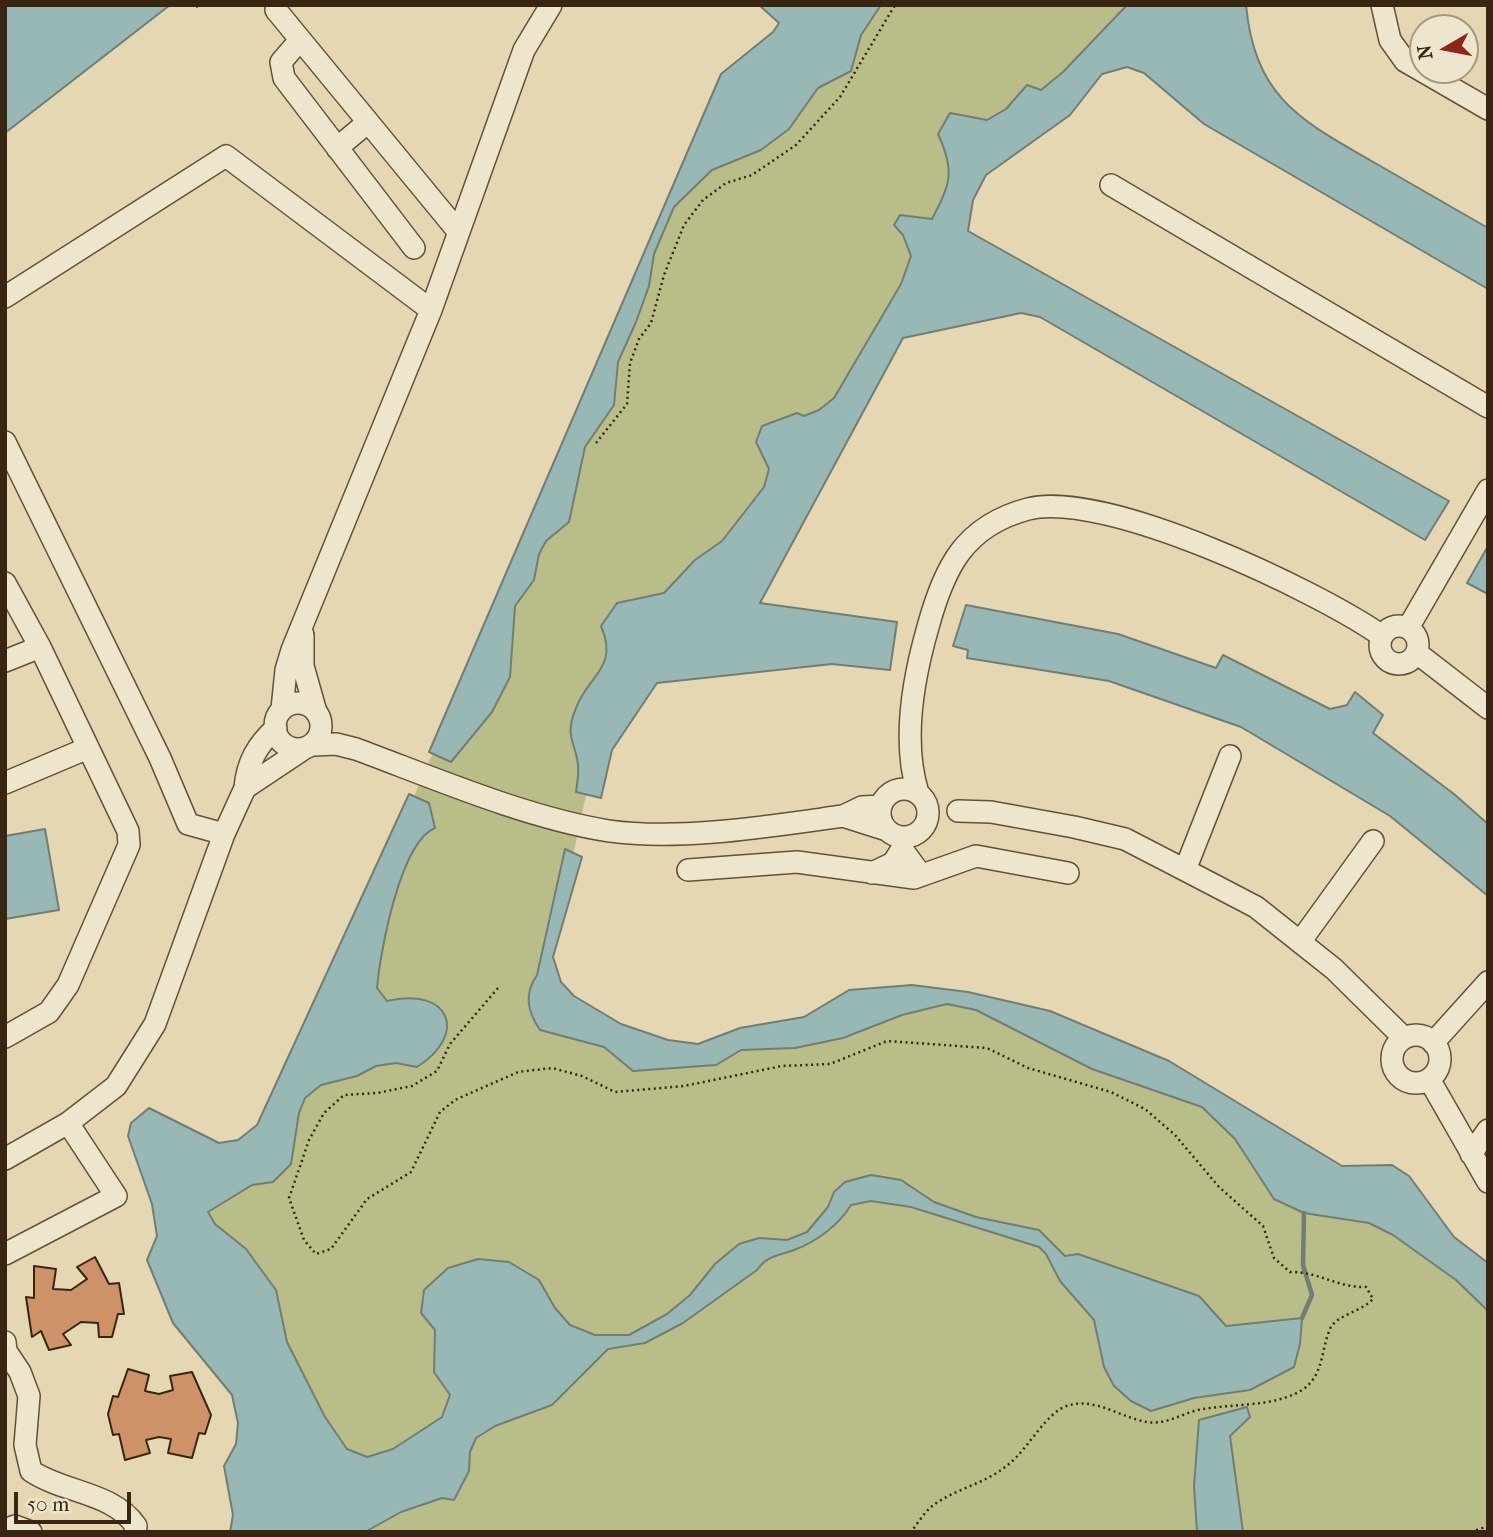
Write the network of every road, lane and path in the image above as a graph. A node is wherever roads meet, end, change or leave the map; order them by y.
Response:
1 (551, 5) edge
2 (895, 5) edge
3 (1382, 5) edge
4 (276, 10) dead end
5 (300, 40) junction
6 (1488, 109) edge
7 (367, 123) junction
8 (337, 148) junction
9 (1111, 185) dead end
10 (457, 230) junction
11 (414, 248) dead end
12 (5, 297) edge
13 (430, 310) junction
14 (1488, 407) edge
15 (5, 442) edge
16 (596, 443) dead end
17 (1488, 490) edge
18 (5, 583) edge
19 (1408, 628) junction
20 (303, 629) junction
21 (1382, 636) junction
22 (40, 647) junction
23 (1417, 653) junction
24 (5, 661) edge
25 (1488, 708) edge
26 (318, 716) junction
27 (279, 719) junction
28 (911, 729) junction
29 (309, 747) junction
30 (88, 748) junction
31 (356, 749) junction
32 (1230, 756) dead end
33 (5, 783) edge
34 (245, 788) junction
35 (921, 797) junction
36 (885, 800) junction
37 (958, 811) junction
38 (843, 816) junction
39 (925, 825) junction
40 (224, 834) junction
41 (899, 839) junction
42 (1373, 841) dead end
43 (688, 870) dead end
44 (1185, 870) junction
45 (872, 873) junction
46 (1068, 873) dead end
47 (922, 875) junction
48 (1300, 942) junction
49 (1488, 982) edge
50 (498, 988) dead end
51 (5, 1037) edge
52 (1404, 1038) junction
53 (1433, 1043) junction
54 (1429, 1079) junction
55 (68, 1123) junction
56 (1488, 1130) edge
57 (1471, 1154) junction
58 (5, 1159) edge
59 (1488, 1182) edge
60 (5, 1254) edge
61 (5, 1342) edge
62 (1488, 1527) edge
63 (5, 1530) edge
64 (31, 1532) edge
65 (135, 1532) edge
66 (911, 1532) edge
67 (1388, 1532) edge
68 (1430, 1532) edge
69 (1471, 1532) edge

1 - 10 street
2 - 16 path
3 - 6 street
4 - 5 street
5 - 7 street
5 - 8 street
7 - 8 street
7 - 10 street
8 - 11 street
9 - 14 street
10 - 13 street
12 - 13 street
13 - 20 street
15 - 40 street
17 - 19 street
18 - 22 street
19 - 21 street
19 - 23 street
20 - 26 street
20 - 27 street
21 - 23 street
21 - 28 street
22 - 24 street
22 - 30 street
23 - 25 street
26 - 27 street
26 - 29 street
26 - 31 street
27 - 29 street
27 - 34 street
28 - 35 street
28 - 36 street
29 - 31 street
29 - 34 street
30 - 33 street
30 - 51 street
31 - 38 street
32 - 44 street
34 - 40 street
35 - 36 street
35 - 37 street
35 - 39 street
36 - 38 street
36 - 41 street
37 - 39 street
37 - 44 street
38 - 41 street
39 - 41 street
40 - 55 street
41 - 45 street
41 - 47 street
42 - 48 street
43 - 45 street
44 - 48 street
45 - 47 street
46 - 47 street
48 - 52 street
49 - 53 street
50 - 66 path
52 - 53 street
52 - 54 street
53 - 54 street
54 - 57 street
55 - 58 street
55 - 60 street
56 - 57 street
57 - 59 street
61 - 65 street
62 - 69 path
63 - 64 street
67 - 68 path

